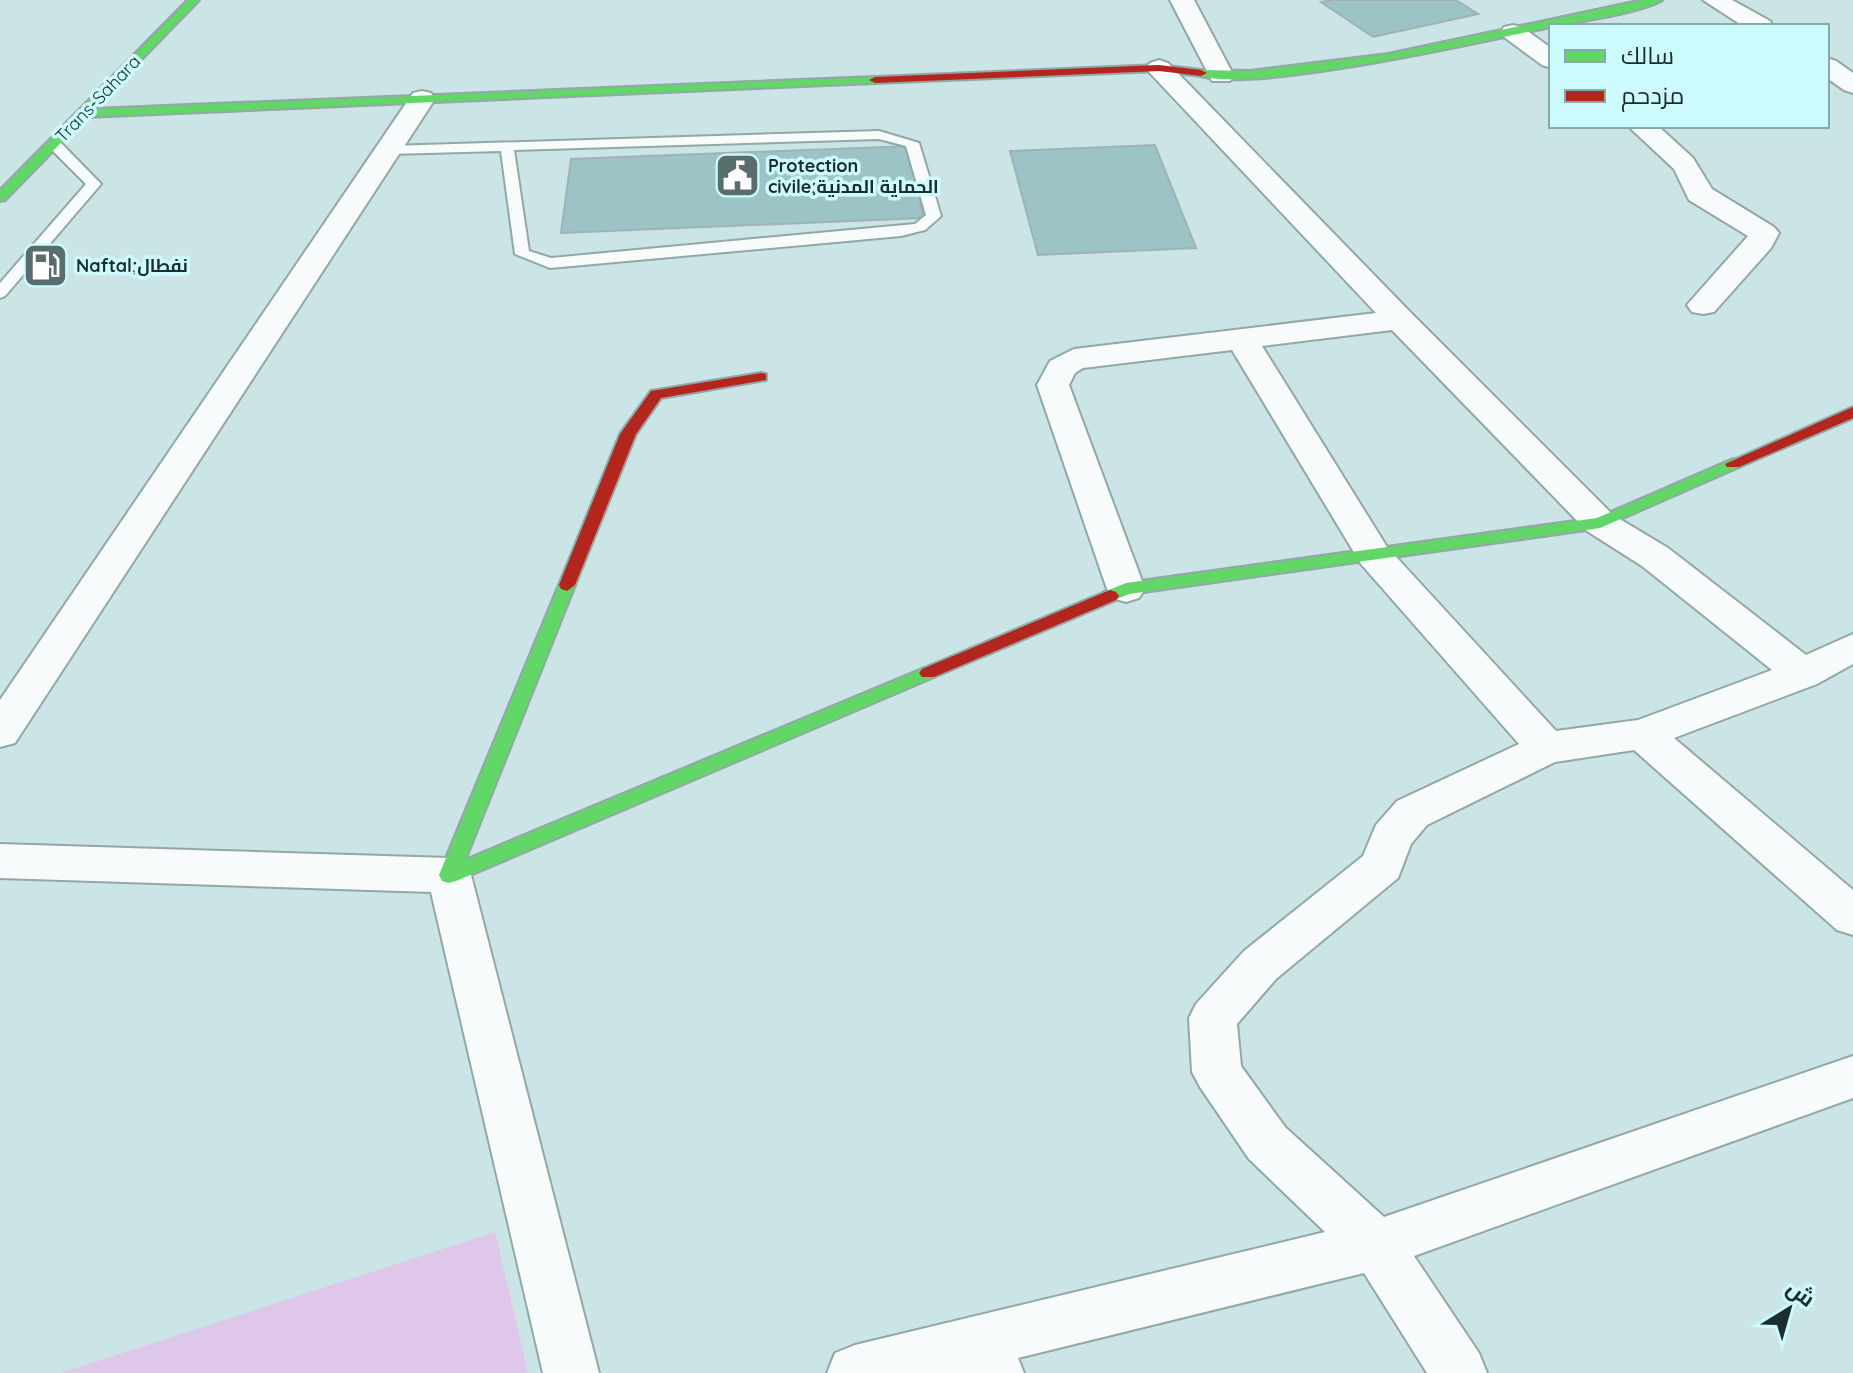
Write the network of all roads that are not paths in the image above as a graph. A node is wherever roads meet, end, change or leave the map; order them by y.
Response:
1 (194, 0) edge
2 (1182, 0) edge
3 (1657, 0) edge
4 (1715, 0) edge
5 (1628, 3) edge
6 (1757, 24) edge
7 (1513, 32) junction
8 (1549, 59) edge
9 (1829, 59) edge
10 (1853, 59) edge
11 (1829, 67) edge
12 (1221, 76) junction
13 (1164, 83) junction
14 (1853, 85) edge
15 (86, 113) junction
16 (401, 128) junction
17 (1644, 128) edge
18 (86, 142) dead end
19 (54, 144) junction
20 (507, 146) junction
21 (0, 197) edge
22 (0, 293) edge
23 (1703, 305) dead end
24 (1400, 320) junction
25 (1241, 338) junction
26 (761, 377) dead end
27 (1853, 412) edge
28 (1600, 523) junction
29 (1374, 555) junction
30 (1126, 589) junction
31 (1853, 647) edge
32 (1803, 674) junction
33 (0, 732) edge
34 (1642, 734) junction
35 (1547, 748) junction
36 (0, 861) edge
37 (449, 875) junction
38 (1853, 917) edge
39 (1853, 1077) edge
40 (1376, 1245) junction
41 (987, 1357) edge
42 (571, 1373) edge
43 (855, 1373) edge
44 (1459, 1373) edge

1 - 15 street, Trans-Sahara
2 - 12 street
3 - 5 street
4 - 6 street
5 - 7 street
7 - 8 street
7 - 12 street
9 - 10 street
11 - 14 street
12 - 13 street
12 - 13 street
13 - 16 street
13 - 24 street
15 - 16 street
15 - 19 street, Trans-Sahara
16 - 20 lane
16 - 33 street
17 - 23 street
18 - 19 street
19 - 21 street, Trans-Sahara
19 - 22 lane
20 - 20 lane
24 - 25 street
24 - 28 street
25 - 29 street
25 - 30 street
26 - 37 street
27 - 28 street
28 - 29 street
28 - 32 street
29 - 30 street
29 - 35 street
30 - 37 street
31 - 32 street
32 - 34 street
34 - 35 street
34 - 38 street
35 - 40 street
36 - 37 street
37 - 42 street
39 - 40 street
40 - 41 street
40 - 44 street
41 - 43 street

